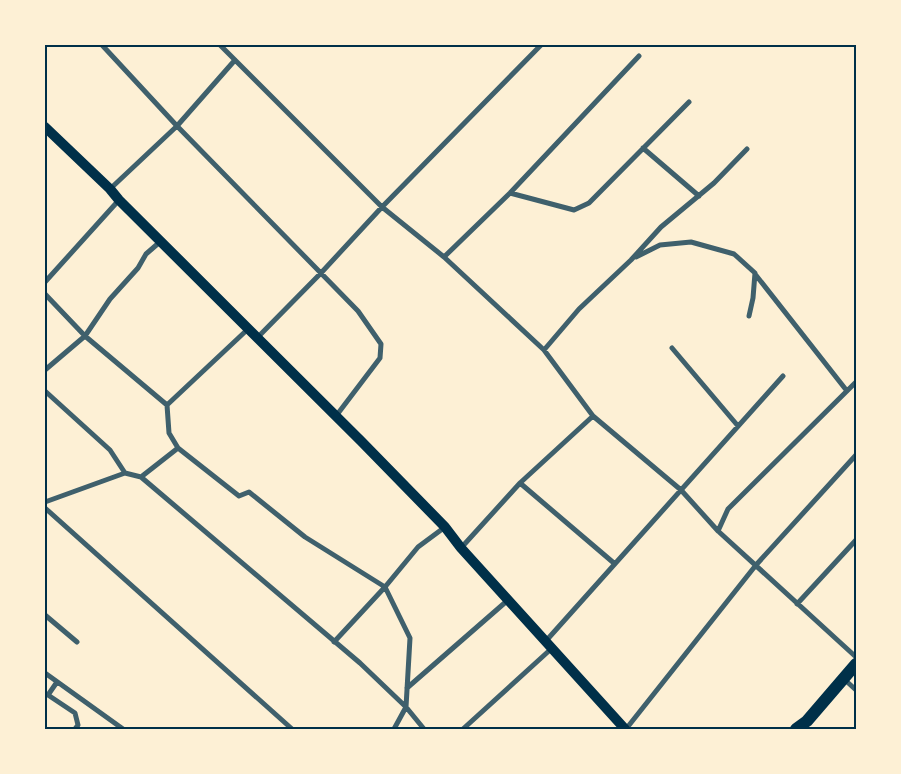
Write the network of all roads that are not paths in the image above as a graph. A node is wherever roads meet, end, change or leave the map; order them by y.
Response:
1 (102, 45) edge
2 (220, 45) edge
3 (541, 45) edge
4 (639, 56) dead end
5 (236, 60) junction
6 (689, 102) dead end
7 (177, 126) junction
8 (45, 127) edge
9 (643, 148) junction
10 (747, 148) dead end
11 (110, 189) junction
12 (510, 194) junction
13 (699, 196) junction
14 (119, 200) junction
15 (382, 206) junction
16 (161, 241) junction
17 (444, 257) junction
18 (631, 260) junction
19 (321, 273) junction
20 (755, 273) junction
21 (45, 282) edge
22 (45, 294) edge
23 (749, 316) dead end
24 (248, 329) junction
25 (85, 336) junction
26 (257, 338) junction
27 (672, 348) dead end
28 (544, 350) junction
29 (45, 370) edge
30 (784, 376) dead end
31 (856, 382) edge
32 (45, 391) edge
33 (847, 391) junction
34 (167, 405) junction
35 (336, 416) junction
36 (593, 416) junction
37 (738, 426) junction
38 (178, 448) junction
39 (856, 455) edge
40 (125, 473) junction
41 (140, 477) junction
42 (520, 483) junction
43 (681, 490) junction
44 (45, 502) edge
45 (45, 508) edge
46 (445, 527) junction
47 (718, 531) junction
48 (856, 540) edge
49 (461, 548) junction
50 (614, 564) junction
51 (756, 566) junction
52 (385, 587) junction
53 (508, 600) junction
54 (797, 604) junction
55 (45, 615) edge
56 (77, 642) dead end
57 (334, 642) junction
58 (548, 645) junction
59 (856, 657) edge
60 (856, 664) edge
61 (45, 673) edge
62 (843, 679) junction
63 (58, 682) junction
64 (407, 688) junction
65 (856, 690) edge
66 (406, 707) junction
67 (75, 729) edge
68 (123, 729) edge
69 (292, 729) edge
70 (394, 729) edge
71 (424, 729) edge
72 (463, 729) edge
73 (625, 729) edge
74 (796, 729) edge

1 - 7 street
2 - 5 street
3 - 15 street
4 - 12 street
5 - 7 street
5 - 15 street
6 - 9 street
7 - 11 street
7 - 19 street
8 - 11 main road
9 - 12 street
9 - 13 street
10 - 13 street
11 - 14 main road
12 - 17 street
13 - 18 street
14 - 16 main road
14 - 21 street
15 - 17 street
15 - 19 street
16 - 24 main road
16 - 25 street
17 - 28 street
18 - 20 street
18 - 28 street
19 - 26 street
19 - 35 street
20 - 23 street
20 - 33 street
22 - 25 street
24 - 26 main road
24 - 34 street
25 - 29 street
25 - 34 street
26 - 35 main road
27 - 37 street
28 - 36 street
30 - 37 street
31 - 33 street
32 - 40 street
33 - 47 street
34 - 38 street
35 - 46 main road
36 - 42 street
36 - 43 street
37 - 43 street
38 - 41 street
38 - 52 street
39 - 51 street
40 - 41 street
40 - 44 street
41 - 57 street
42 - 49 street
42 - 50 street
43 - 47 street
43 - 50 street
45 - 69 street
46 - 49 main road
46 - 52 street
47 - 51 street
48 - 54 street
49 - 53 main road
50 - 58 street
51 - 54 street
51 - 73 street
52 - 57 street
52 - 64 street
53 - 58 main road
53 - 64 street
54 - 59 street
55 - 56 street
57 - 66 street
58 - 72 street
58 - 73 main road
60 - 62 main road
61 - 63 street
62 - 65 street
62 - 74 main road
63 - 67 street
63 - 68 street
64 - 66 street
66 - 70 street
66 - 71 street

